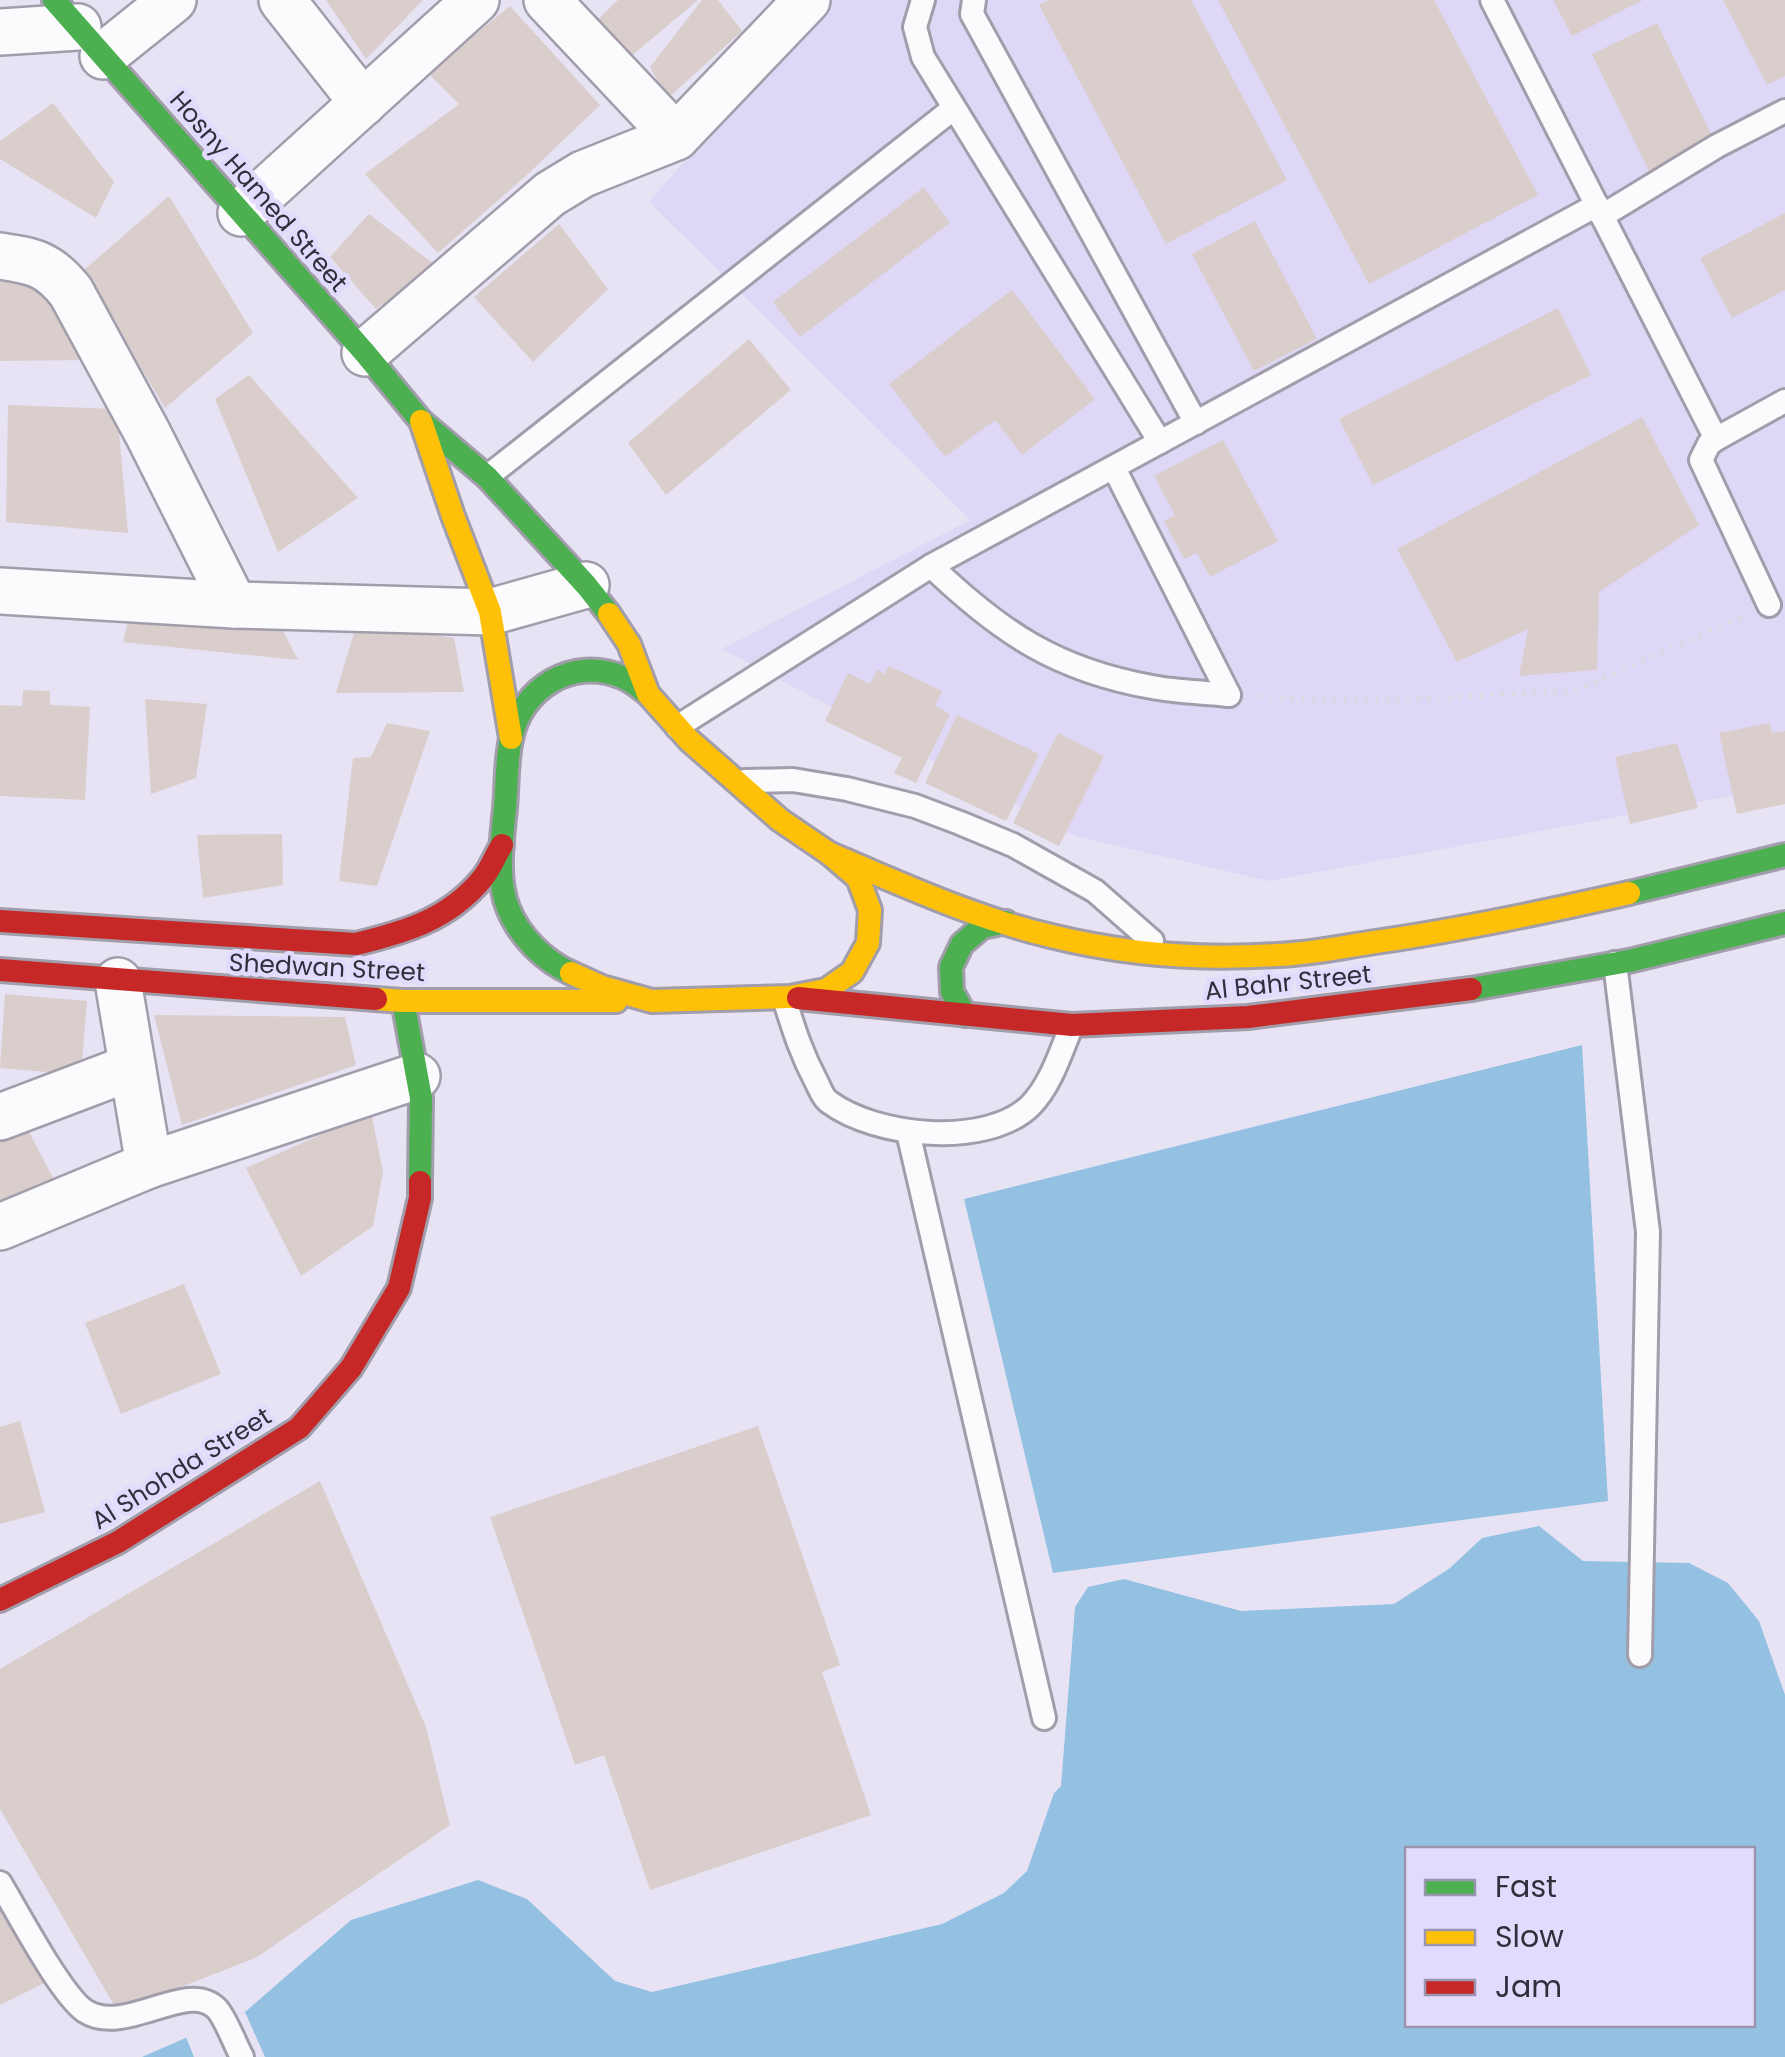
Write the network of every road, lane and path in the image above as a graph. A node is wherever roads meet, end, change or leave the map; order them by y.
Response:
1 (173, 0) edge
2 (282, 0) edge
3 (476, 0) edge
4 (547, 0) edge
5 (806, 0) edge
6 (923, 0) edge
7 (974, 0) edge
8 (1492, 0) edge
9 (78, 27) edge
10 (0, 32) edge
11 (363, 103) junction
12 (954, 108) junction
13 (1785, 111) edge
14 (676, 136) junction
15 (1600, 210) junction
16 (242, 213) junction
17 (0, 256) edge
18 (364, 352) junction
19 (1785, 401) edge
20 (421, 420) junction
21 (1196, 423) junction
22 (1716, 438) junction
23 (1160, 442) junction
24 (1114, 468) junction
25 (487, 477) junction
26 (931, 566) junction
27 (586, 585) junction
28 (0, 591) edge
29 (1770, 605) joint
30 (234, 606) junction
31 (490, 612) junction
32 (648, 694) junction
33 (1229, 695) junction
34 (677, 726) junction
35 (512, 738) junction
36 (733, 781) junction
37 (502, 845) junction
38 (830, 854) junction
39 (1785, 854) edge
40 (0, 921) edge
41 (1006, 922) junction
42 (1785, 923) edge
43 (1166, 954) junction
44 (1616, 963) junction
45 (0, 970) edge
46 (118, 981) junction
47 (787, 998) junction
48 (652, 1000) junction
49 (402, 1002) junction
50 (965, 1015) junction
51 (1072, 1025) junction
52 (132, 1067) junction
53 (417, 1076) junction
54 (0, 1117) edge
55 (908, 1132) junction
56 (149, 1165) junction
57 (0, 1227) edge
58 (0, 1600) edge
59 (1640, 1655) dead end
60 (1044, 1718) dead end
61 (0, 1883) edge
62 (242, 2057) edge

1 - 9 street
2 - 11 street
3 - 11 street
4 - 14 street
5 - 14 street
6 - 12 lane
7 - 21 lane
8 - 15 lane
9 - 10 street
9 - 16 main road, Hosny Hamed Street
11 - 16 street
12 - 23 lane
12 - 25 lane
13 - 15 lane
14 - 18 street
15 - 21 lane
15 - 22 lane
16 - 18 main road, Hosny Hamed Street
17 - 30 street
18 - 20 main road, Hosny Hamed Street
19 - 22 lane
20 - 25 main road, Hosny Hamed Street
20 - 31 main road, Hosny Hamed Street
21 - 23 lane
22 - 29 lane
23 - 24 lane
24 - 26 lane
24 - 33 lane
25 - 27 main road, Hosny Hamed Street
26 - 33 lane
26 - 34 lane
27 - 31 street
27 - 32 main road, Hosny Hamed Street
28 - 30 street
29 - 33 path
30 - 31 street
31 - 35 main road, Hosny Hamed Street
32 - 34 main road
32 - 35 main road
34 - 36 main road
35 - 37 main road
36 - 38 main road
36 - 43 lane
37 - 40 main road, Shedwan Street
37 - 48 main road
38 - 41 main road, Al Bahr Street
38 - 47 main road
39 - 43 main road, Al Bahr Street
41 - 43 main road, Al Bahr Street
41 - 50 main road
42 - 44 main road, Al Bahr Street
44 - 51 main road, Al Bahr Street
44 - 59 lane
45 - 46 main road, Shedwan Street
46 - 49 main road, Shedwan Street
46 - 52 street
47 - 48 main road, Shedwan Street
47 - 50 main road, Al Bahr Street
47 - 55 lane
48 - 49 main road, Shedwan Street
49 - 53 main road, Al Shohda Street
50 - 51 main road, Al Bahr Street
51 - 55 lane
52 - 54 street
52 - 56 street
53 - 56 street
53 - 58 main road, Al Shohda Street
55 - 60 lane
56 - 57 street
61 - 62 lane

